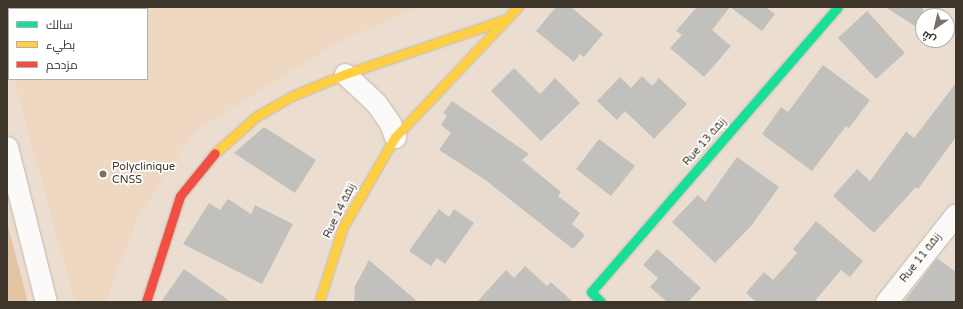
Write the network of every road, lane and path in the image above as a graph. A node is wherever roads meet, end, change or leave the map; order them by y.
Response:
1 (518, 7) edge
2 (838, 7) edge
3 (507, 19) junction
4 (345, 74) junction
5 (395, 137) junction
6 (7, 147) edge
7 (956, 214) edge
8 (46, 302) edge
9 (146, 302) edge
10 (319, 302) edge
11 (601, 302) edge
12 (886, 302) edge

1 - 3 street, Rue 14 زنقة
2 - 11 street, Rue 13 زنقة
3 - 4 street
3 - 5 street, Rue 14 زنقة
4 - 5 street
4 - 9 street
5 - 10 street, Rue 14 زنقة
6 - 8 street
7 - 12 street, Rue 11 زنقة

